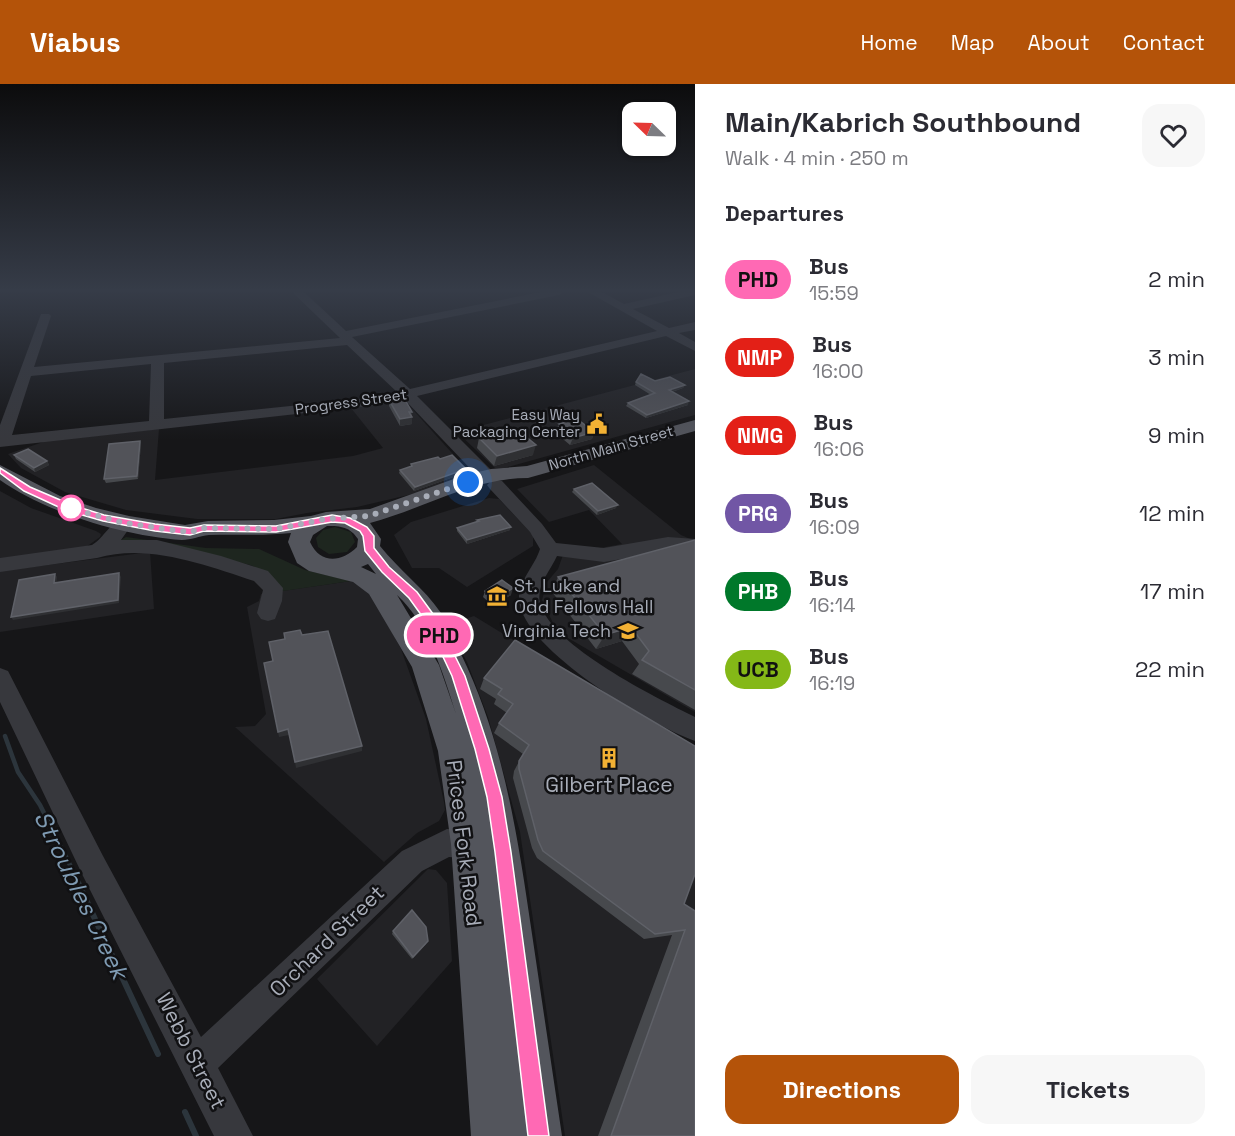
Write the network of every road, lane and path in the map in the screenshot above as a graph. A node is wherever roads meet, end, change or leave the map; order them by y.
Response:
1 (36, 341) edge
2 (320, 341) edge
3 (349, 341) edge
4 (630, 341) edge
5 (158, 360) junction
6 (26, 372) junction
7 (408, 395) junction
8 (156, 425) junction
9 (695, 425) edge
10 (1, 441) edge
11 (0, 471) edge
12 (486, 485) junction
13 (338, 519) junction
14 (124, 523) junction
15 (314, 523) junction
16 (190, 532) junction
17 (695, 546) edge
18 (104, 547) junction
19 (369, 547) junction
20 (550, 549) junction
21 (316, 562) junction
22 (0, 565) edge
23 (268, 613) dead end
24 (0, 678) edge
25 (695, 730) edge
26 (486, 848) junction
27 (197, 1062) junction
28 (234, 1136) edge
29 (494, 1136) edge
30 (539, 1136) edge

1 - 6 street
2 - 5 street
3 - 7 street
4 - 7 street, Progress Street
5 - 6 street
5 - 8 street
6 - 10 street
7 - 8 street, Progress Street
7 - 12 street
8 - 10 street, Progress Street
9 - 12 main road, North Main Street
11 - 14 main road
12 - 13 main road, North Main Street
12 - 19 main road, North Main Street
12 - 20 street
13 - 15 main road
13 - 19 main road
14 - 16 main road
14 - 18 street
15 - 16 main road
15 - 21 main road
16 - 21 main road
17 - 20 street
18 - 22 street
18 - 23 street
19 - 21 main road
19 - 26 main road, Prices Fork Road
20 - 25 street
21 - 26 main road, Prices Fork Road
24 - 27 street, Webb Street
26 - 27 street, Orchard Street
26 - 29 main road, Prices Fork Road
26 - 30 main road, Prices Fork Road
27 - 28 street, Webb Street

